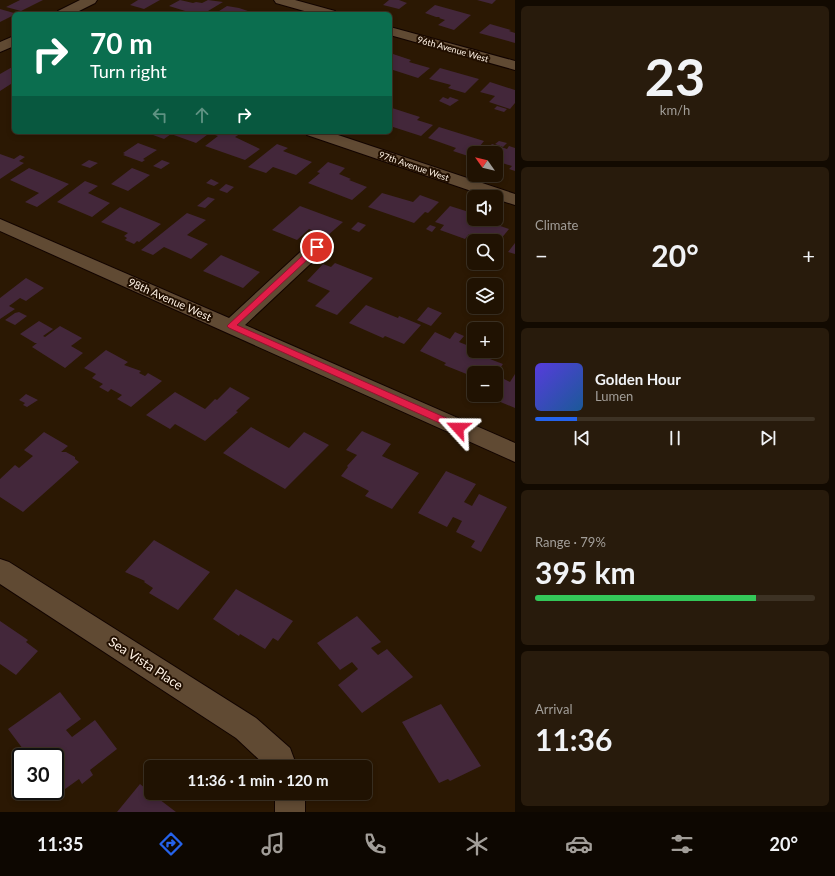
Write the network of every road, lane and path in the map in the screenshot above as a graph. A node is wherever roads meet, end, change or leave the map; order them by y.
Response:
1 (90, 0) edge
2 (281, 0) edge
3 (67, 12) edge
4 (323, 12) edge
5 (392, 32) edge
6 (12, 41) edge
7 (0, 48) edge
8 (515, 66) edge
9 (319, 134) edge
10 (515, 200) edge
11 (0, 224) edge
12 (317, 247) dead end
13 (232, 326) junction
14 (515, 453) edge
15 (0, 570) edge
16 (280, 760) edge
17 (290, 800) edge
18 (290, 812) edge

1 - 3 street
2 - 4 street
5 - 8 street, 96th Avenue West
6 - 7 street
9 - 10 street, 97th Avenue West
11 - 13 street, 98th Avenue West
12 - 13 street
13 - 14 street, 98th Avenue West
15 - 16 street, Sea Vista Place
17 - 18 street

